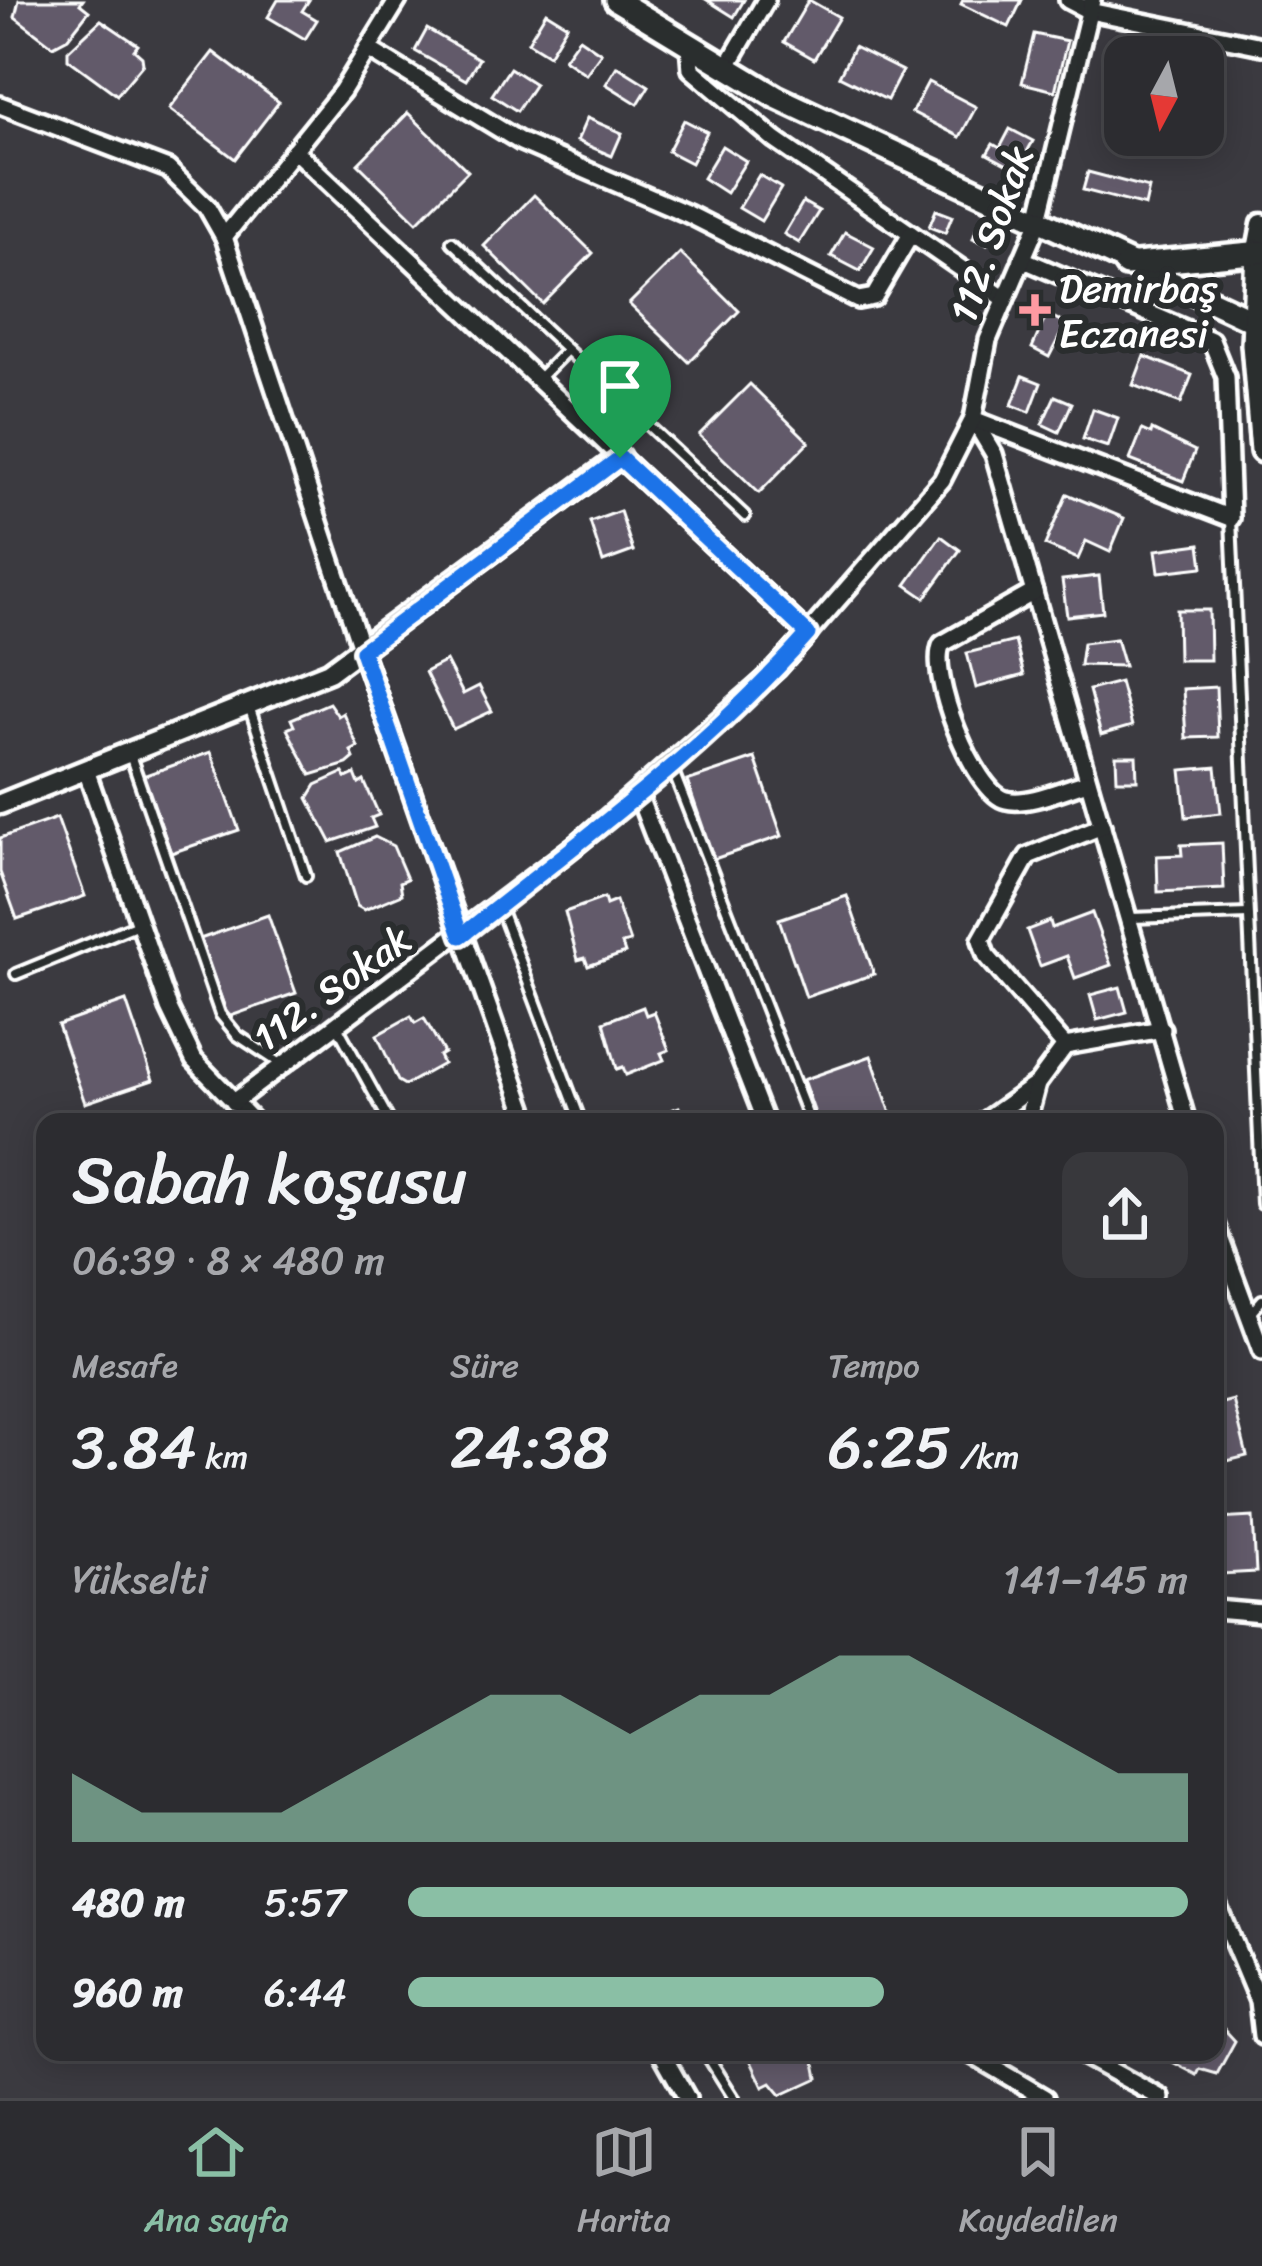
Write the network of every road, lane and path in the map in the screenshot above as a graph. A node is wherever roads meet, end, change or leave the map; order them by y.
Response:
1 (398, 0) edge
2 (616, 0) edge
3 (766, 0) edge
4 (1068, 0) edge
5 (1091, 5) edge
6 (689, 45) junction
7 (1262, 46) edge
8 (368, 49) junction
9 (727, 67) junction
10 (0, 105) edge
11 (294, 150) junction
12 (1038, 223) junction
13 (1262, 224) edge
14 (911, 234) junction
15 (224, 237) junction
16 (452, 242) dead end
17 (1260, 251) edge
18 (1022, 259) junction
19 (1126, 265) junction
20 (1005, 299) junction
21 (1258, 324) edge
22 (567, 350) junction
23 (538, 380) junction
24 (973, 419) junction
25 (1262, 452) edge
26 (620, 458) junction
27 (745, 516) dead end
28 (1231, 518) junction
29 (1034, 592) junction
30 (808, 634) junction
31 (362, 651) junction
32 (248, 704) junction
33 (129, 752) junction
34 (670, 763) junction
35 (86, 770) junction
36 (1088, 782) junction
37 (637, 792) junction
38 (0, 804) edge
39 (1102, 826) junction
40 (306, 876) dead end
41 (500, 905) junction
42 (1248, 914) junction
43 (1131, 918) junction
44 (140, 923) junction
45 (461, 936) junction
46 (16, 974) dead end
47 (337, 1024) junction
48 (1162, 1030) junction
49 (1065, 1046) junction
50 (281, 1064) junction
51 (1037, 1084) junction
52 (234, 1102) junction
53 (245, 1113) edge
54 (385, 1113) edge
55 (526, 1113) edge
56 (578, 1113) edge
57 (762, 1113) edge
58 (806, 1113) edge
59 (996, 1113) edge
60 (1029, 1113) edge
61 (1185, 1113) edge
62 (1262, 1204) edge
63 (1224, 1247) edge
64 (1262, 1300) edge
65 (1250, 1315) junction
66 (1262, 1352) edge
67 (1224, 1610) edge
68 (1262, 1612) edge
69 (1224, 1920) edge
70 (1262, 2036) edge
71 (666, 2061) edge
72 (711, 2061) edge
73 (982, 2061) edge
74 (1093, 2061) edge
75 (687, 2098) edge
76 (734, 2098) edge
77 (1046, 2098) edge
78 (1161, 2098) edge

1 - 8 street
2 - 6 main road
3 - 9 street
4 - 5 street
5 - 7 street
5 - 12 street, 112. Sokak
6 - 9 main road
6 - 14 street
8 - 11 street
8 - 14 street
9 - 12 main road
10 - 15 street
11 - 15 street
11 - 23 street
12 - 18 street, 112. Sokak
12 - 19 main road
13 - 17 street
14 - 20 street
15 - 31 street
16 - 22 lane
17 - 19 main road
17 - 21 main road
18 - 20 street, 112. Sokak
18 - 28 street
19 - 21 main road
20 - 24 street, 112. Sokak
21 - 25 main road
22 - 23 lane
22 - 27 lane
23 - 26 street
24 - 28 street
24 - 29 street
24 - 30 street, 112. Sokak
26 - 30 street
26 - 31 street
28 - 42 lane
29 - 36 street
29 - 36 street
30 - 34 street, 112. Sokak
31 - 32 street
31 - 45 street
32 - 33 street
32 - 40 lane
33 - 35 street
33 - 50 lane
34 - 37 street, 112. Sokak
34 - 58 lane
35 - 38 street
35 - 44 street
36 - 39 street
37 - 41 street, 112. Sokak
37 - 57 street
39 - 43 street
39 - 49 street
41 - 45 street, 112. Sokak
41 - 56 lane
42 - 43 lane
42 - 62 lane
43 - 48 street
44 - 46 lane
44 - 52 street
45 - 47 street, 112. Sokak
45 - 55 street
47 - 50 street, 112. Sokak
47 - 54 lane
48 - 49 street
48 - 61 street
49 - 51 street
50 - 52 street, 112. Sokak
51 - 59 street
51 - 60 street
52 - 53 street
63 - 65 street
64 - 65 lane
65 - 66 street
67 - 68 street
69 - 70 street
71 - 75 street
72 - 76 lane
73 - 77 street
74 - 78 street

